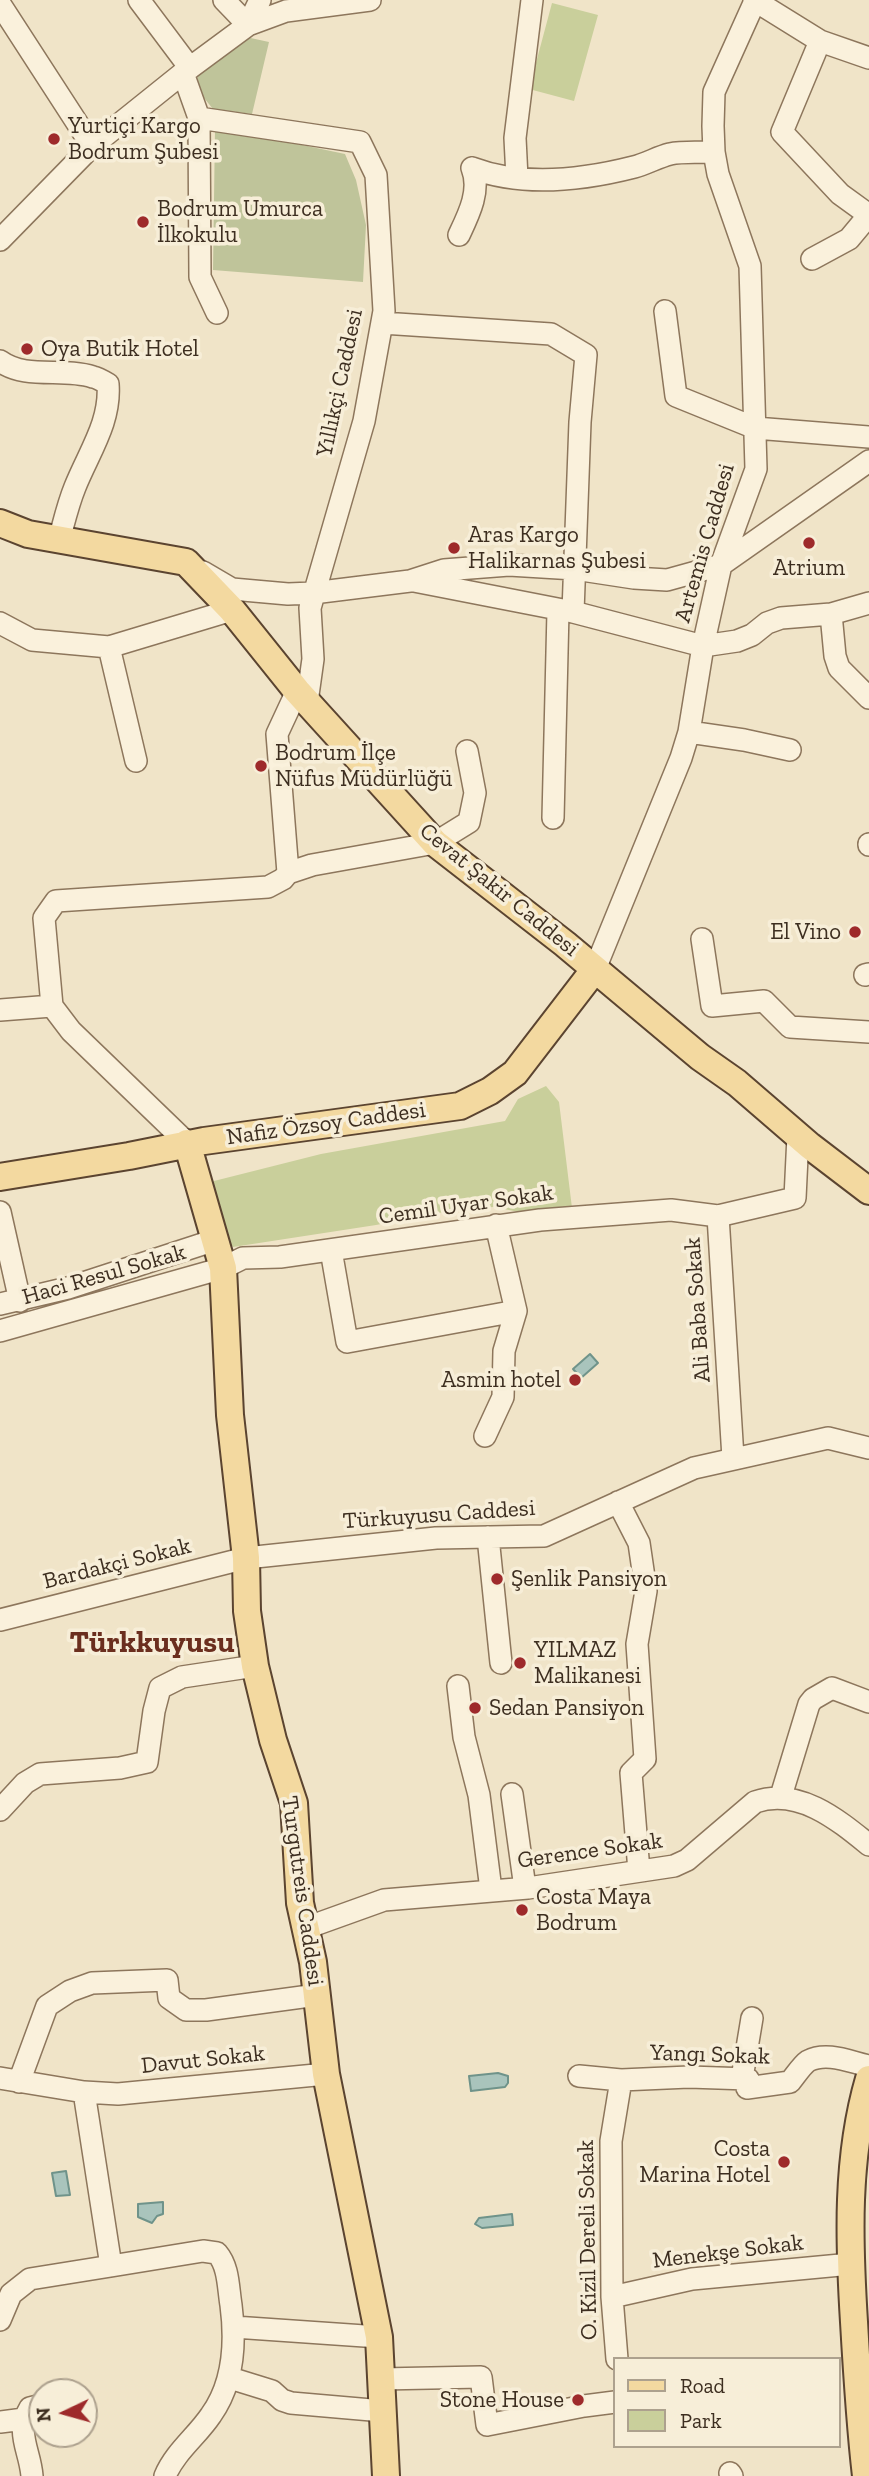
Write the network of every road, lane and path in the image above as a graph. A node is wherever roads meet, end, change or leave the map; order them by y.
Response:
1 (139, 0) edge
2 (224, 0) edge
3 (260, 0) edge
4 (370, 0) edge
5 (532, 0) edge
6 (766, 3) edge
7 (0, 4) edge
8 (248, 25) junction
9 (820, 41) junction
10 (869, 58) edge
11 (187, 70) junction
12 (199, 118) junction
13 (92, 146) junction
14 (714, 152) junction
15 (517, 178) junction
16 (869, 215) edge
17 (459, 235) dead end
18 (0, 240) edge
19 (812, 259) dead end
20 (665, 311) dead end
21 (217, 313) dead end
22 (382, 323) junction
23 (0, 361) edge
24 (755, 428) junction
25 (869, 437) edge
26 (869, 461) edge
27 (0, 523) edge
28 (59, 540) junction
29 (186, 562) junction
30 (721, 565) junction
31 (575, 569) junction
32 (410, 580) junction
33 (313, 593) junction
34 (869, 603) edge
35 (232, 610) junction
36 (565, 611) junction
37 (831, 614) junction
38 (0, 623) edge
39 (109, 646) junction
40 (703, 646) junction
41 (302, 696) junction
42 (869, 698) edge
43 (689, 732) junction
44 (789, 750) dead end
45 (467, 751) dead end
46 (136, 761) dead end
47 (553, 818) dead end
48 (435, 843) junction
49 (288, 873) junction
50 (702, 939) dead end
51 (595, 969) junction
52 (52, 1006) junction
53 (0, 1010) edge
54 (869, 1032) edge
55 (798, 1136) junction
56 (187, 1143) junction
57 (0, 1177) edge
58 (869, 1191) edge
59 (0, 1212) edge
60 (718, 1216) junction
61 (496, 1225) junction
62 (215, 1240) junction
63 (331, 1250) junction
64 (223, 1269) junction
65 (10, 1303) edge
66 (516, 1311) junction
67 (0, 1331) edge
68 (485, 1436) dead end
69 (869, 1448) edge
70 (733, 1458) junction
71 (618, 1502) junction
72 (488, 1537) junction
73 (246, 1558) junction
74 (0, 1620) edge
75 (500, 1662) dead end
76 (255, 1666) junction
77 (457, 1686) dead end
78 (869, 1702) edge
79 (512, 1794) dead end
80 (781, 1796) junction
81 (0, 1810) edge
82 (869, 1845) edge
83 (639, 1871) junction
84 (525, 1888) junction
85 (491, 1890) junction
86 (306, 1928) junction
87 (317, 1995) junction
88 (752, 2018) dead end
89 (869, 2066) edge
90 (326, 2074) junction
91 (579, 2076) dead end
92 (742, 2078) junction
93 (869, 2079) edge
94 (10, 2080) edge
95 (621, 2080) junction
96 (84, 2092) junction
97 (851, 2264) junction
98 (111, 2266) junction
99 (612, 2297) junction
100 (0, 2320) edge
101 (234, 2327) junction
102 (379, 2337) junction
103 (617, 2357) edge
104 (230, 2378) junction
105 (381, 2378) junction
106 (614, 2402) edge
107 (383, 2411) junction
108 (28, 2412) edge
109 (24, 2419) junction
110 (0, 2422) edge
111 (32, 2476) edge
112 (165, 2476) edge
113 (386, 2476) edge
114 (866, 2476) edge

1 - 11 street
2 - 8 street
3 - 8 street
4 - 8 street
5 - 15 street
6 - 9 street
6 - 14 street, Artemis Caddesi
7 - 13 street
8 - 11 street
9 - 10 street
9 - 16 street
11 - 12 street
11 - 13 street
12 - 21 street
12 - 22 street, Yıllıkçi Caddesi
13 - 18 street
14 - 15 street
14 - 24 street, Artemis Caddesi
15 - 17 street
16 - 19 street
20 - 24 street
22 - 31 street
22 - 33 street, Yıllıkçi Caddesi
23 - 28 street
24 - 25 street
24 - 30 street, Artemis Caddesi
26 - 30 street
27 - 28 main road
28 - 29 main road
29 - 33 street
29 - 35 main road, Cevat Şakir Caddesi
30 - 31 street
30 - 40 street, Artemis Caddesi
31 - 32 street
31 - 36 street
32 - 33 street
32 - 36 street
33 - 41 street, Yıllıkçi Caddesi
34 - 37 street
35 - 39 street
35 - 41 main road, Cevat Şakir Caddesi
36 - 40 street
36 - 47 street
37 - 40 street
37 - 42 street
38 - 39 street
39 - 46 street
40 - 43 street, Artemis Caddesi
41 - 48 main road, Cevat Şakir Caddesi
41 - 49 street, Yıllıkçi Caddesi
43 - 44 street
43 - 51 street, Artemis Caddesi
45 - 48 street
48 - 49 street
48 - 51 main road, Cevat Şakir Caddesi
49 - 52 street
50 - 54 street
51 - 55 main road, Cevat Şakir Caddesi
51 - 56 main road, Nafiz Özsoy Caddesi
52 - 53 street
52 - 56 street
55 - 58 main road, Cevat Şakir Caddesi
55 - 60 street, Ali Baba Sokak
56 - 57 main road, Nafiz Özsoy Caddesi
56 - 62 main road, Turgutreis Caddesi
59 - 65 street
60 - 61 street, Cemil Uyar Sokak
60 - 70 street, Ali Baba Sokak
61 - 63 street, Cemil Uyar Sokak
61 - 66 street
62 - 64 main road, Turgutreis Caddesi
62 - 65 street
63 - 64 street, Cemil Uyar Sokak
63 - 66 street
64 - 67 street, Haci Resul Sokak
64 - 73 main road, Turgutreis Caddesi
66 - 68 street
69 - 70 street, Türkuyusu Caddesi
70 - 71 street, Türkuyusu Caddesi
71 - 72 street, Türkuyusu Caddesi
71 - 83 street
72 - 73 street, Türkuyusu Caddesi
72 - 75 street
73 - 74 street, Bardakçi Sokak
73 - 76 main road, Turgutreis Caddesi
76 - 81 street
76 - 86 main road, Turgutreis Caddesi
77 - 85 street
78 - 80 street
79 - 84 street
80 - 82 street
80 - 83 street, Gerence Sokak
83 - 84 street, Gerence Sokak
84 - 85 street, Gerence Sokak
85 - 86 street, Gerence Sokak
86 - 87 main road, Turgutreis Caddesi
87 - 90 main road, Turgutreis Caddesi
87 - 94 street
88 - 92 street
89 - 92 street, Yangı Sokak
90 - 96 street, Davut Sokak
90 - 102 main road, Turgutreis Caddesi
91 - 95 street
92 - 95 street, Yangı Sokak
93 - 97 main road
94 - 96 street, Davut Sokak
95 - 99 street, O. Kizil Dereli Sokak
96 - 98 street
97 - 99 street, Menekşe Sokak
97 - 114 main road
98 - 100 street
98 - 101 street
99 - 103 street, O. Kizil Dereli Sokak
101 - 102 street
101 - 104 street
102 - 105 main road, Turgutreis Caddesi
104 - 107 street
104 - 112 street
105 - 106 street
105 - 107 main road, Turgutreis Caddesi
107 - 113 main road, Turgutreis Caddesi
108 - 109 street
109 - 110 street
109 - 111 street

